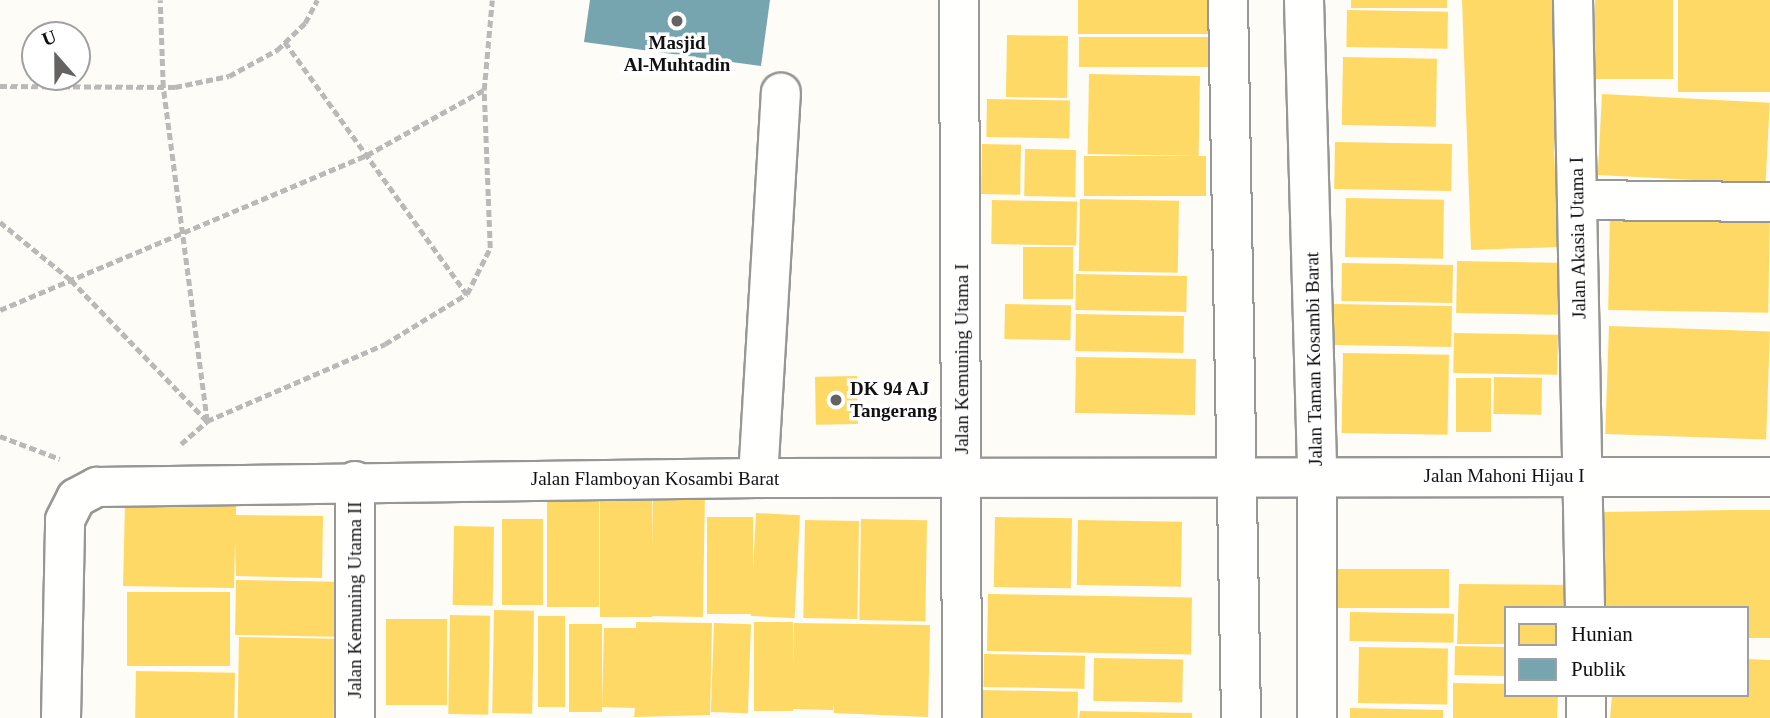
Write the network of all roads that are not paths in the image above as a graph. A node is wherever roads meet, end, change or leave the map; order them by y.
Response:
1 (959, 0) edge
2 (1228, 0) edge
3 (1304, 0) edge
4 (1573, 0) edge
5 (781, 93) dead end
6 (1577, 201) junction
7 (1770, 202) edge
8 (1241, 476) junction
9 (1312, 476) junction
10 (1584, 476) junction
11 (1770, 477) edge
12 (758, 478) junction
13 (963, 478) junction
14 (355, 481) junction
15 (1586, 606) edge
16 (1586, 697) edge
17 (61, 718) edge
18 (355, 718) edge
19 (962, 718) edge
20 (1241, 718) edge
21 (1317, 718) edge
22 (1586, 718) edge

1 - 13 street, Jalan Kemuning Utama I
2 - 8 street
3 - 9 street, Jalan Taman Kosambi Barat
4 - 6 street, Jalan Akasia Utama I
5 - 12 street
6 - 7 street
6 - 10 street, Jalan Akasia Utama I
8 - 9 street, Jalan Mahoni Hijau I
8 - 13 street, Jalan Flamboyan Kosambi Barat
8 - 20 street
9 - 10 street, Jalan Mahoni Hijau I
9 - 21 street, Jalan Taman Kosambi Barat
10 - 11 street, Jalan Mahoni Hijau I
10 - 15 street, Jalan Akasia Utama I
12 - 13 street, Jalan Flamboyan Kosambi Barat
12 - 14 street, Jalan Flamboyan Kosambi Barat
13 - 19 street, Jalan Kemuning Utama I
14 - 17 street, Jalan Flamboyan Kosambi Barat
14 - 18 street, Jalan Kemuning Utama II
16 - 22 street

